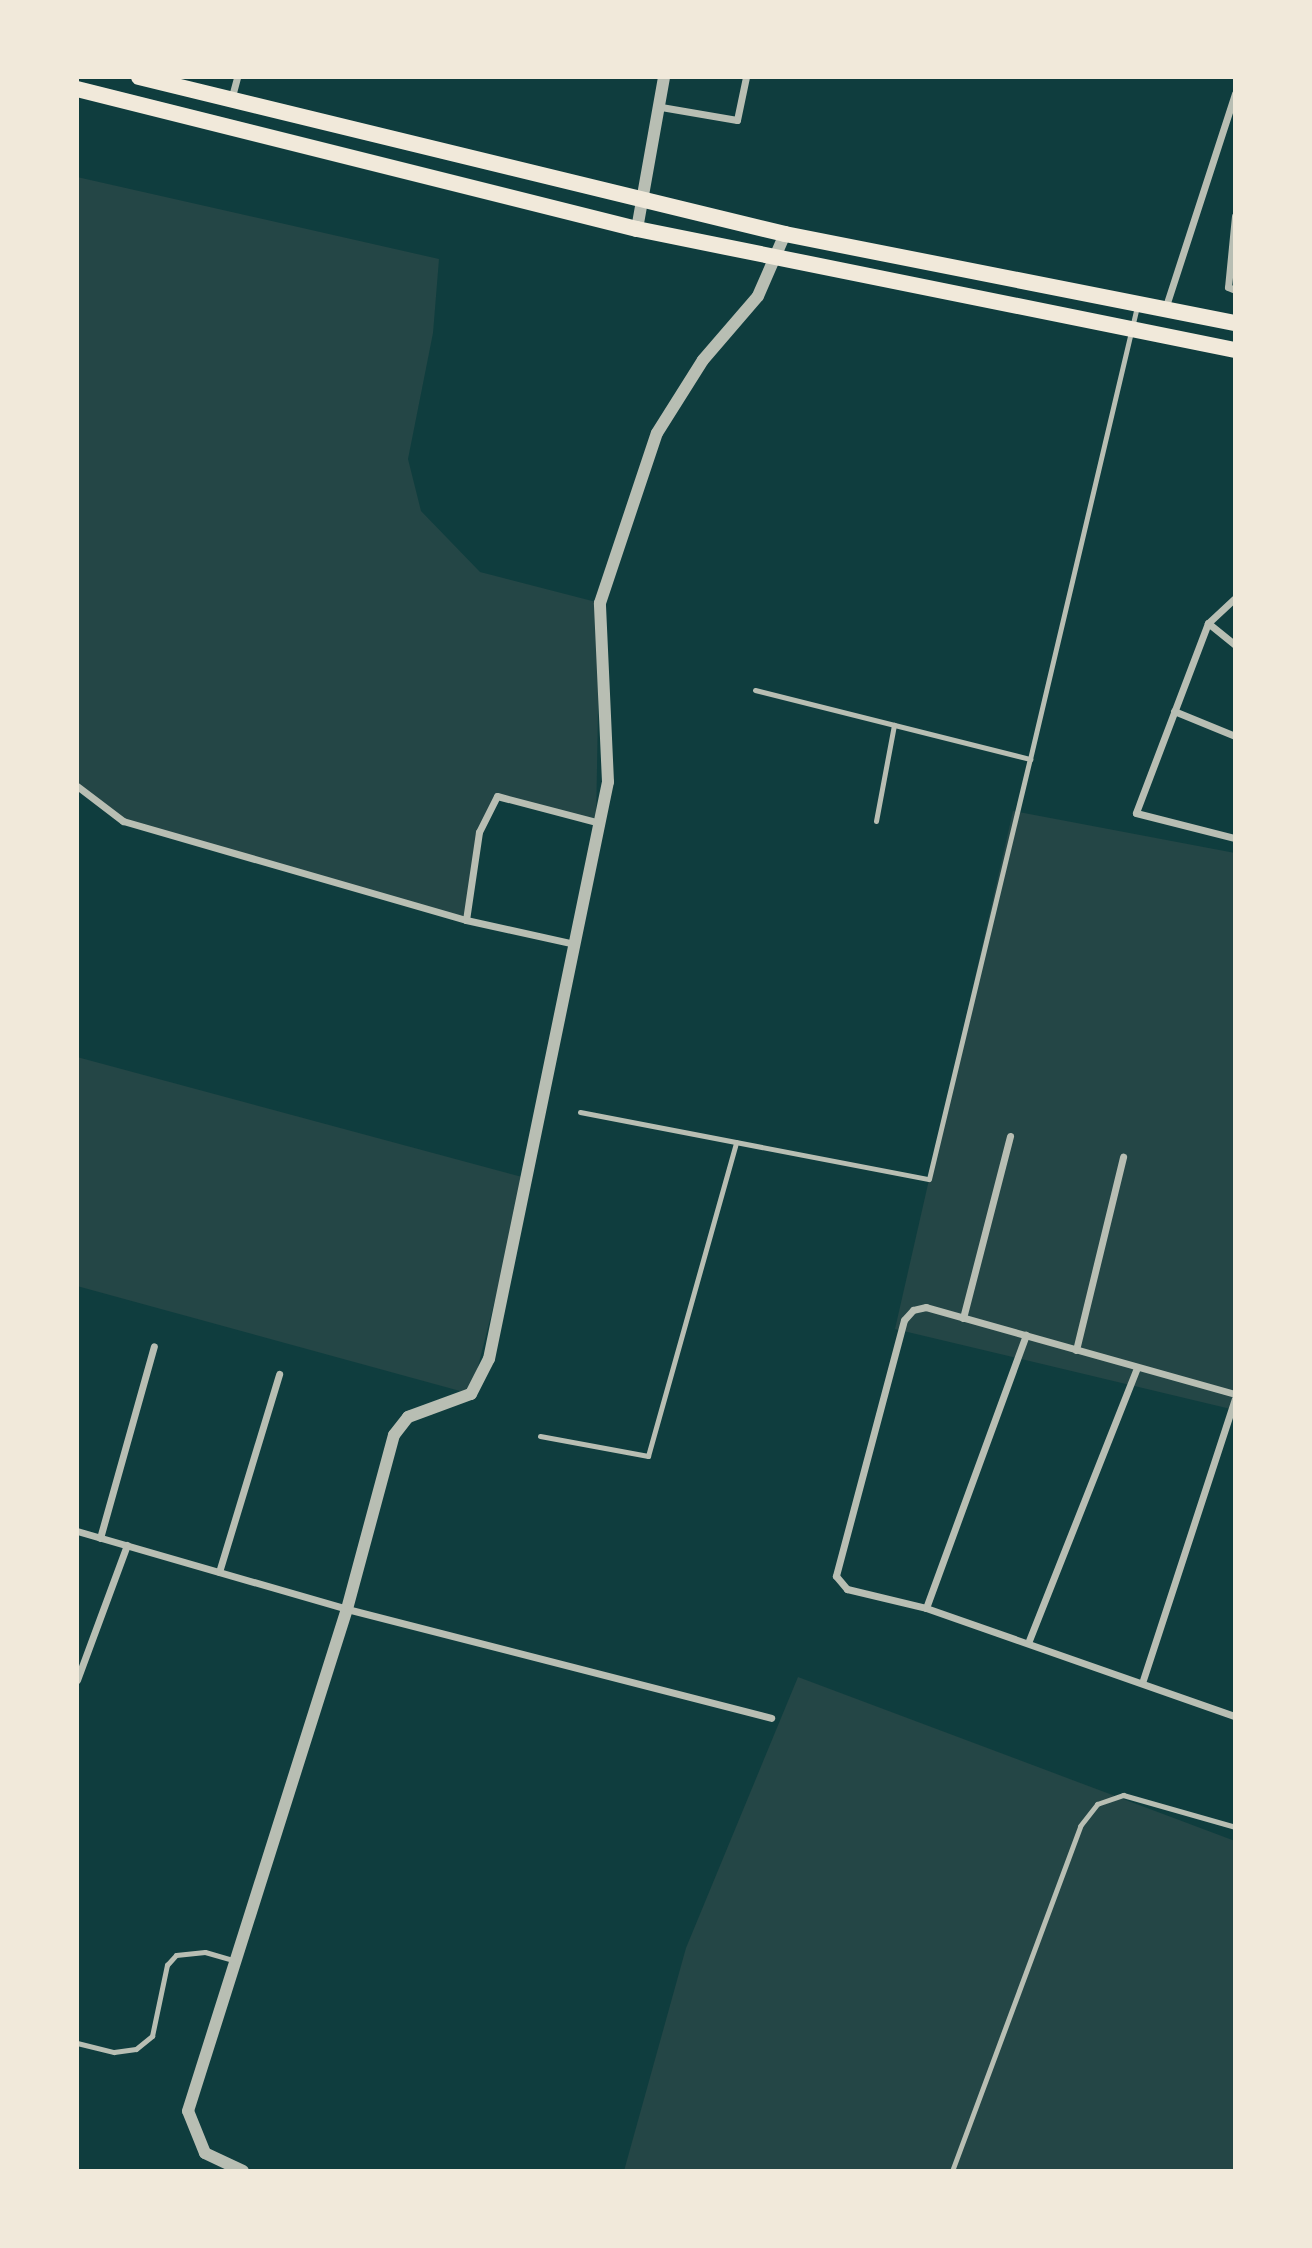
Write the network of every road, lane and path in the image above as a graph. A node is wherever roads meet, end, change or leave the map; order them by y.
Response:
1 (139, 77) edge
2 (237, 77) edge
3 (664, 77) edge
4 (746, 77) edge
5 (77, 89) edge
6 (1235, 93) edge
7 (230, 100) junction
8 (661, 107) junction
9 (644, 202) junction
10 (1235, 216) edge
11 (637, 229) junction
12 (785, 234) junction
13 (778, 259) junction
14 (1235, 290) edge
15 (1138, 304) junction
16 (1165, 309) junction
17 (1235, 323) edge
18 (1133, 330) junction
19 (1235, 350) edge
20 (1235, 598) edge
21 (1208, 623) junction
22 (1235, 645) edge
23 (755, 691) dead end
24 (1174, 711) junction
25 (894, 725) junction
26 (1235, 736) edge
27 (1030, 759) junction
28 (77, 786) edge
29 (876, 821) dead end
30 (596, 822) junction
31 (1235, 838) edge
32 (466, 920) junction
33 (575, 944) junction
34 (580, 1112) dead end
35 (1010, 1136) dead end
36 (736, 1142) junction
37 (1123, 1157) dead end
38 (963, 1318) junction
39 (1026, 1335) junction
40 (154, 1346) dead end
41 (1076, 1350) junction
42 (1137, 1368) junction
43 (279, 1374) dead end
44 (1235, 1396) edge
45 (540, 1436) dead end
46 (77, 1531) edge
47 (100, 1538) junction
48 (127, 1545) junction
49 (219, 1572) junction
50 (926, 1608) junction
51 (347, 1609) junction
52 (1028, 1643) junction
53 (77, 1680) edge
54 (1143, 1680) junction
55 (1235, 1716) edge
56 (771, 1718) dead end
57 (1235, 1827) edge
58 (239, 1962) junction
59 (77, 2043) edge
60 (243, 2171) edge
61 (952, 2171) edge

1 - 7 main road
2 - 7 street
3 - 8 street
4 - 8 street
5 - 11 main road
6 - 16 street
7 - 9 main road
8 - 9 street
9 - 11 street
9 - 12 main road
10 - 14 street
11 - 13 main road
12 - 13 street
12 - 15 main road
13 - 18 main road
13 - 30 street
15 - 16 main road
15 - 18 lane
16 - 17 main road
18 - 19 main road
18 - 27 lane
20 - 21 street
21 - 22 street
21 - 24 street
23 - 25 lane
24 - 26 street
24 - 31 street
25 - 27 lane
25 - 29 lane
27 - 36 lane
28 - 32 street
30 - 32 street
30 - 33 street
32 - 33 street
33 - 51 street
34 - 36 lane
35 - 38 street
36 - 45 lane
37 - 41 street
38 - 39 street
38 - 50 street
39 - 41 street
39 - 50 street
40 - 47 street
41 - 42 street
42 - 44 street
42 - 52 street
43 - 49 street
44 - 54 street
46 - 47 street
47 - 48 street
48 - 49 street
48 - 53 street
49 - 51 street
50 - 52 street
51 - 56 street
51 - 58 street
52 - 54 street
54 - 55 street
57 - 61 lane
58 - 59 lane
58 - 60 street

